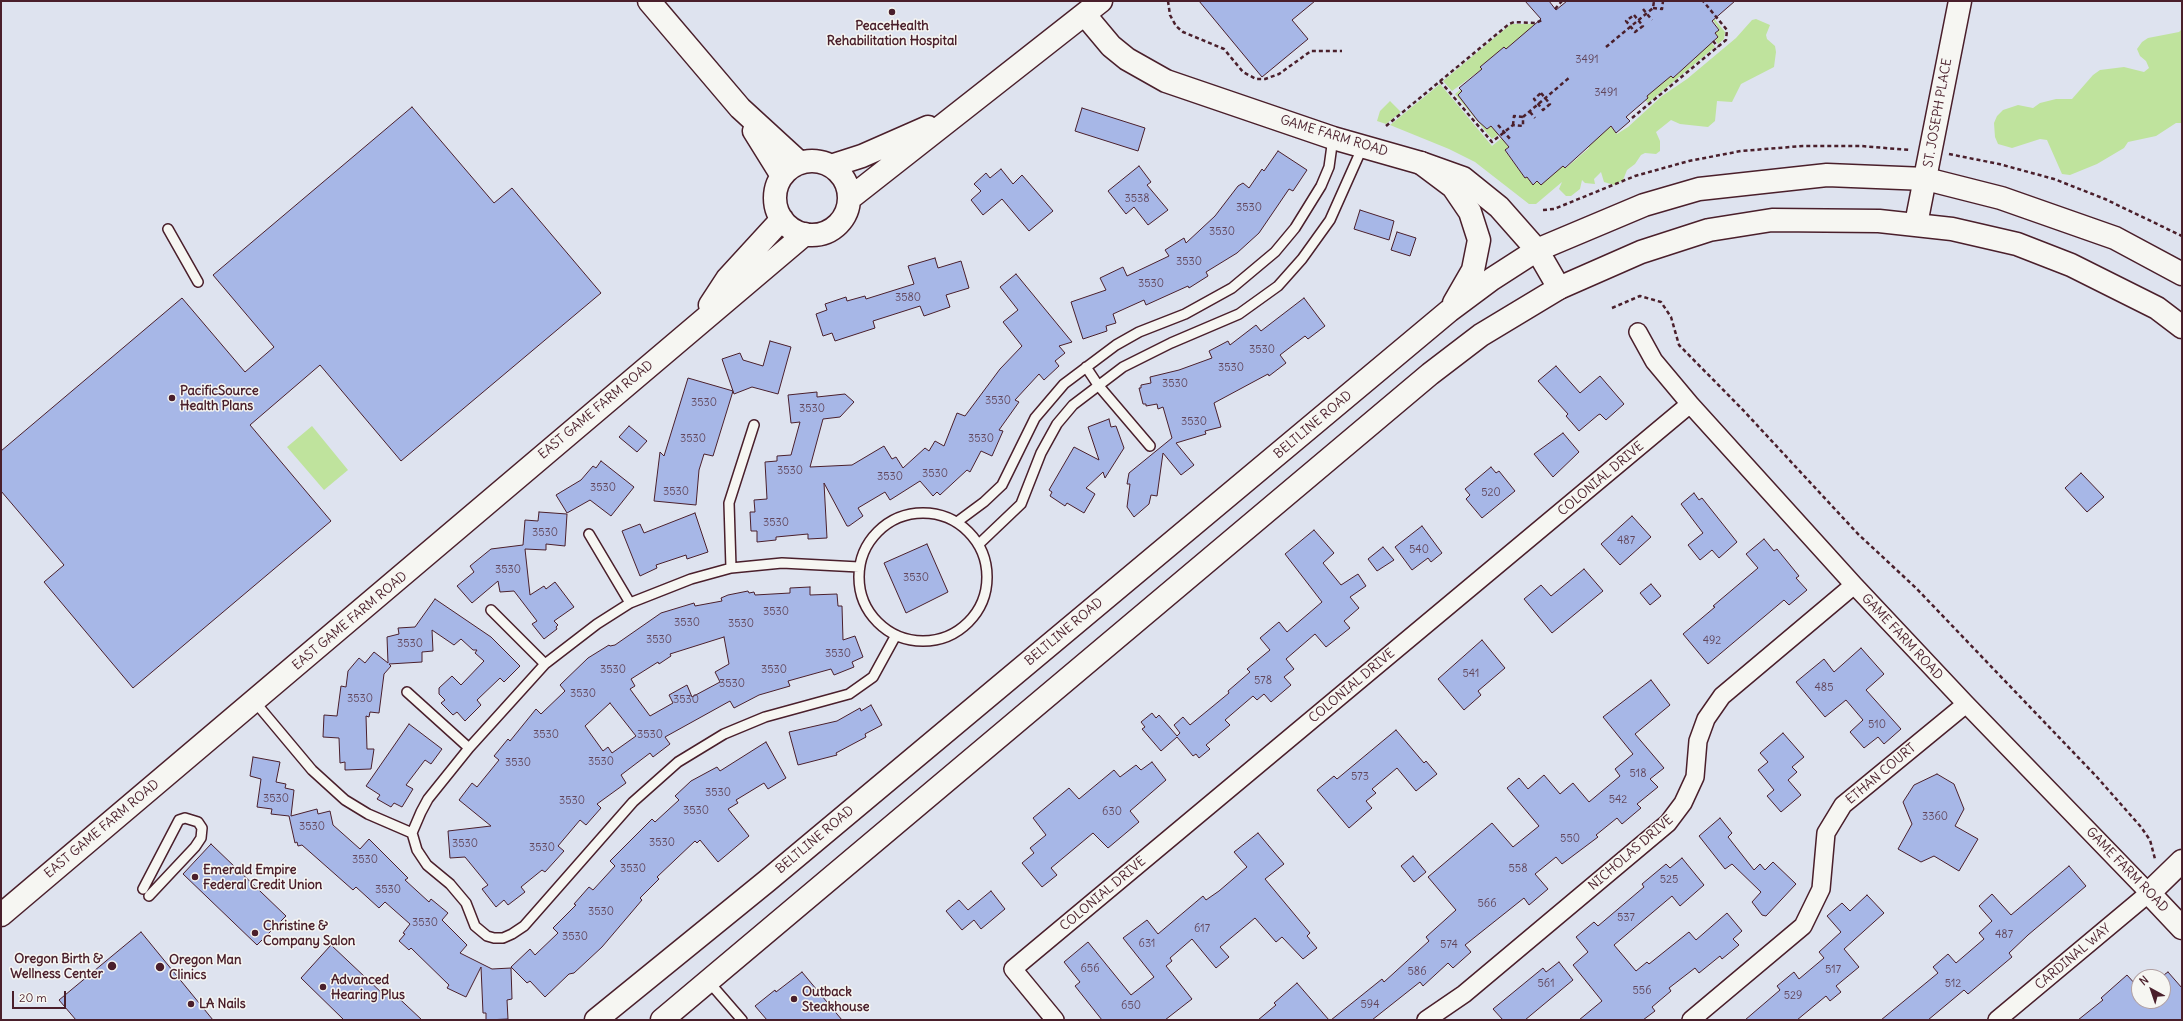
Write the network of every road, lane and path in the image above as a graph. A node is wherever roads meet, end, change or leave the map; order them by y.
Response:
1 (649, 1) edge
2 (1168, 1) edge
3 (1562, 1) edge
4 (1654, 1) edge
5 (1663, 1) edge
6 (1703, 1) edge
7 (1960, 1) edge
8 (1093, 8) edge
9 (1653, 8) junction
10 (1555, 9) dead end
11 (1643, 9) dead end
12 (1646, 14) junction
13 (1542, 20) dead end
14 (1638, 20) junction
15 (1652, 20) dead end
16 (1631, 27) junction
17 (1713, 41) dead end
18 (1606, 47) dead end
19 (1718, 47) junction
20 (1342, 51) dead end
21 (1570, 77) dead end
22 (1440, 81) junction
23 (1545, 98) junction
24 (1538, 104) junction
25 (740, 108) junction
26 (962, 112) junction
27 (1530, 112) junction
28 (1523, 117) junction
29 (1535, 118) dead end
30 (1632, 118) dead end
31 (1498, 125) dead end
32 (1513, 125) junction
33 (1386, 126) dead end
34 (1504, 133) junction
35 (1333, 138) junction
36 (1510, 140) dead end
37 (1364, 145) junction
38 (1914, 150) dead end
39 (1951, 154) dead end
40 (1421, 162) junction
41 (800, 163) junction
42 (830, 166) junction
43 (782, 176) junction
44 (1926, 179) junction
45 (849, 199) junction
46 (1543, 210) dead end
47 (782, 219) junction
48 (1916, 224) junction
49 (168, 229) dead end
50 (805, 234) junction
51 (2182, 236) edge
52 (1537, 250) junction
53 (2182, 274) edge
54 (198, 282) dead end
55 (1559, 288) junction
56 (1612, 308) dead end
57 (1449, 311) junction
58 (697, 325) junction
59 (2182, 327) edge
60 (1638, 332) dead end
61 (1086, 367) junction
62 (1098, 385) junction
63 (1690, 404) junction
64 (754, 425) dead end
65 (1150, 446) dead end
66 (957, 522) junction
67 (589, 534) dead end
68 (979, 544) junction
69 (859, 567) junction
70 (731, 568) junction
71 (1854, 585) junction
72 (630, 603) junction
73 (491, 610) dead end
74 (896, 635) junction
75 (545, 664) junction
76 (408, 692) dead end
77 (255, 702) junction
78 (1966, 704) junction
79 (469, 748) junction
80 (412, 833) junction
81 (2155, 859) dead end
82 (2182, 861) edge
83 (2182, 874) edge
84 (146, 892) joint
85 (2150, 893) junction
86 (1, 915) edge
87 (2182, 928) edge
88 (709, 982) junction
89 (596, 1020) edge
90 (662, 1020) edge
91 (742, 1020) edge
92 (1055, 1020) edge
93 (1426, 1020) edge
94 (1691, 1020) edge
95 (1997, 1020) edge

1 - 25 main road
2 - 20 path
3 - 10 path
4 - 9 path
5 - 9 path
6 - 19 path
7 - 44 main road, ST. JOSEPH PLACE
8 - 26 main road
8 - 35 main road, GAME FARM ROAD
9 - 12 path
11 - 12 path
12 - 14 path
12 - 15 path
13 - 22 path
14 - 16 path
14 - 16 path
14 - 16 path
16 - 18 path
17 - 19 path
19 - 30 path
21 - 23 path
22 - 33 path
22 - 34 path
23 - 24 path
23 - 24 path
23 - 24 path
24 - 27 path
25 - 41 main road
25 - 43 main road
26 - 42 main road
26 - 45 main road
27 - 28 path
27 - 29 path
28 - 32 path
28 - 32 path
31 - 34 path
32 - 34 path
34 - 36 path
35 - 37 main road, GAME FARM ROAD
35 - 61 lane
37 - 40 main road, GAME FARM ROAD
37 - 62 lane
38 - 46 path
39 - 51 path
40 - 52 main road, GAME FARM ROAD
40 - 57 main road
41 - 42 main road
41 - 43 main road
42 - 45 main road
43 - 47 main road
44 - 48 main road, ST. JOSEPH PLACE
44 - 52 main road, BELTLINE ROAD
44 - 53 main road, BELTLINE ROAD
45 - 50 main road
47 - 50 main road
47 - 58 main road, EAST GAME FARM ROAD
48 - 55 main road
48 - 59 main road
49 - 54 lane
50 - 58 main road, EAST GAME FARM ROAD
52 - 55 main road, GAME FARM ROAD
52 - 57 main road, BELTLINE ROAD
55 - 88 main road
56 - 81 path
57 - 89 main road, BELTLINE ROAD
58 - 77 main road, EAST GAME FARM ROAD
60 - 63 street, GAME FARM ROAD
61 - 62 lane
61 - 66 lane
62 - 65 lane
62 - 68 lane
63 - 71 street, GAME FARM ROAD
63 - 92 street, COLONIAL DRIVE
64 - 70 lane
66 - 68 lane
66 - 69 lane
67 - 72 lane
68 - 74 lane
69 - 70 lane
69 - 74 lane
70 - 72 lane
71 - 78 street, GAME FARM ROAD
71 - 93 street, NICHOLAS DRIVE
72 - 75 lane
73 - 75 lane
74 - 80 lane
75 - 79 lane
76 - 79 lane
77 - 80 lane
77 - 86 main road, EAST GAME FARM ROAD
78 - 85 street, GAME FARM ROAD
78 - 94 street, ETHAN COURT
79 - 80 lane
82 - 85 main road, CARDINAL WAY
83 - 85 main road, CARDINAL WAY
84 - 84 lane
85 - 87 main road, GAME FARM ROAD
85 - 95 street, CARDINAL WAY
88 - 90 main road
88 - 91 lane

